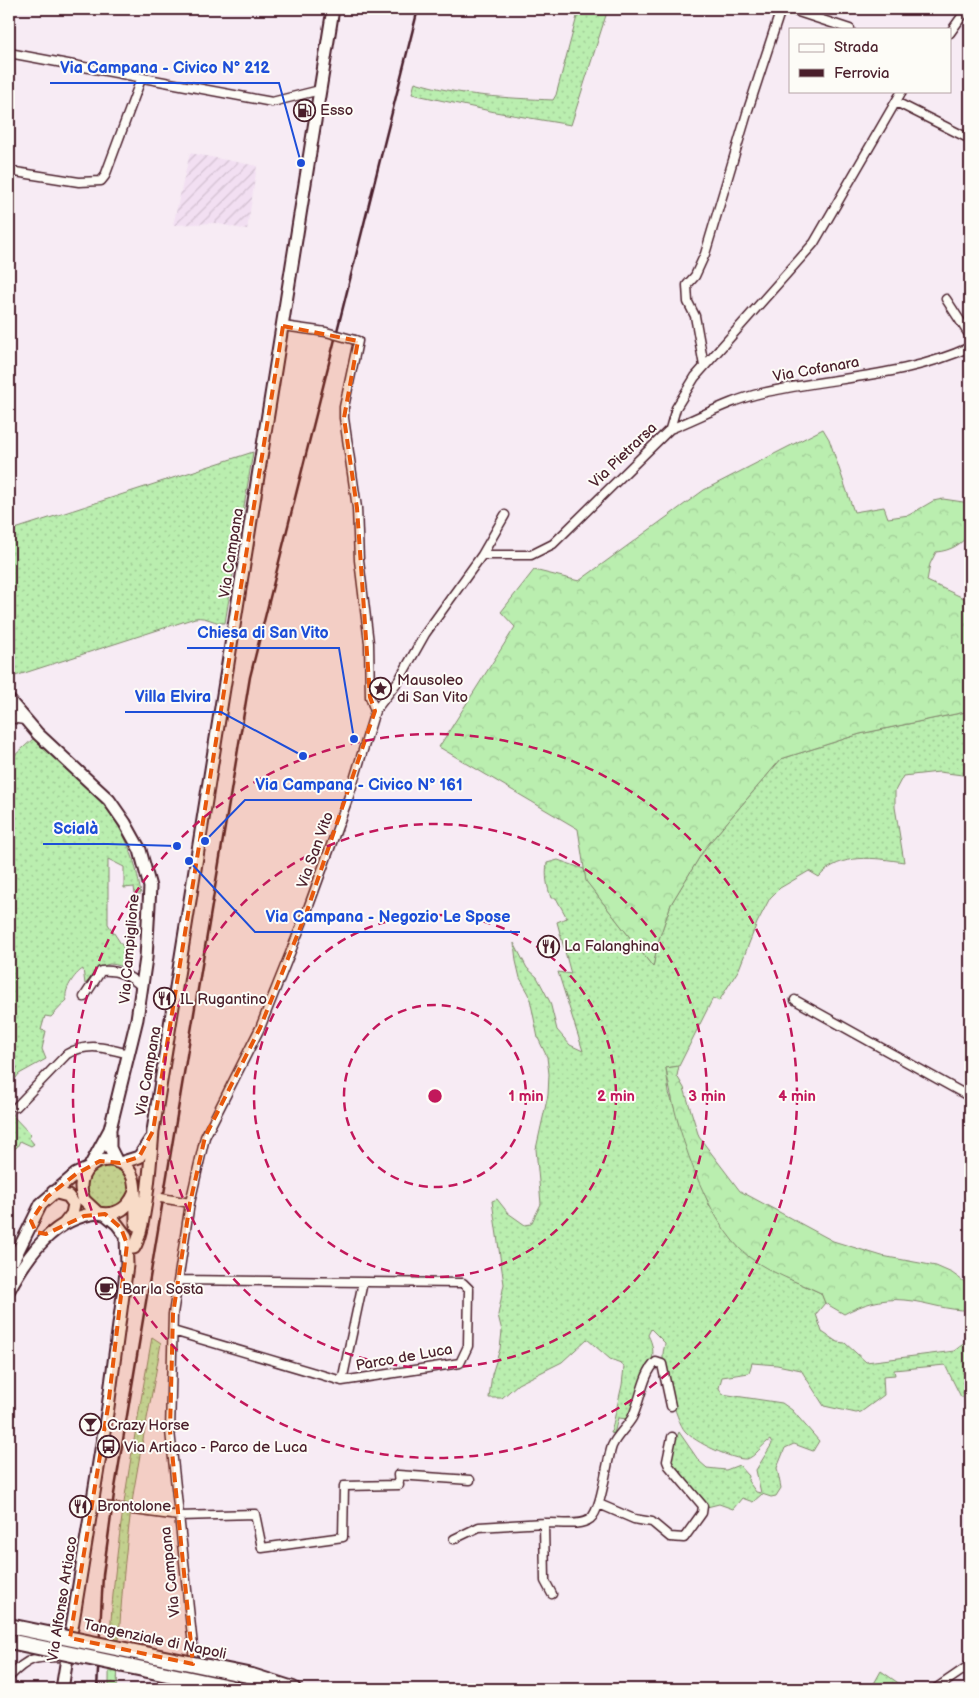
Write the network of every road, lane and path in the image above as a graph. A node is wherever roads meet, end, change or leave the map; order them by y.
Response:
1 (333, 9) edge
2 (781, 9) edge
3 (789, 9) edge
4 (968, 11) edge
5 (847, 28) edge
6 (952, 31) edge
7 (9, 53) edge
8 (141, 79) junction
9 (320, 90) junction
10 (901, 92) edge
11 (896, 102) junction
12 (970, 139) edge
13 (9, 171) edge
14 (946, 299) dead end
15 (282, 326) junction
16 (970, 336) edge
17 (970, 347) edge
18 (704, 366) junction
19 (670, 429) junction
20 (505, 515) dead end
21 (482, 555) junction
22 (9, 700) edge
23 (375, 711) junction
24 (9, 718) edge
25 (25, 720) junction
26 (142, 987) junction
27 (84, 998) dead end
28 (795, 1000) dead end
29 (129, 1054) junction
30 (970, 1097) edge
31 (16, 1107) dead end
32 (110, 1129) junction
33 (153, 1131) junction
34 (119, 1163) junction
35 (150, 1166) junction
36 (88, 1168) junction
37 (53, 1192) junction
38 (134, 1193) junction
39 (146, 1196) junction
40 (190, 1203) junction
41 (102, 1213) junction
42 (31, 1221) junction
43 (65, 1224) junction
44 (50, 1233) junction
45 (134, 1248) junction
46 (9, 1269) edge
47 (126, 1275) junction
48 (179, 1280) junction
49 (363, 1282) junction
50 (9, 1290) edge
51 (173, 1331) junction
52 (342, 1381) junction
53 (671, 1406) dead end
54 (672, 1437) dead end
55 (470, 1480) dead end
56 (600, 1504) junction
57 (98, 1505) junction
58 (179, 1516) junction
59 (544, 1523) junction
60 (454, 1539) dead end
61 (552, 1594) dead end
62 (9, 1626) edge
63 (9, 1641) edge
64 (67, 1657) junction
65 (970, 1665) edge
66 (9, 1677) edge
67 (234, 1688) edge
68 (62, 1689) edge
69 (194, 1689) edge
70 (293, 1689) edge
71 (935, 1689) edge

1 - 9 main road, Via Campana
2 - 18 street
3 - 5 street
4 - 6 street
7 - 8 street
8 - 9 street
8 - 13 street
9 - 15 main road, Via Campana
10 - 11 street, Via Pietrarsa
11 - 12 street
11 - 18 street, Via Pietrarsa
14 - 16 street
15 - 23 street, Via San Vito, bridge
15 - 33 main road, Via Campana
17 - 19 street, Via Cofanara
18 - 19 street, Via Pietrarsa
19 - 21 street, Via Pietrarsa
20 - 21 street
21 - 23 street
22 - 25 main road, Via Campiglione
23 - 40 street, Via San Vito
24 - 25 street
25 - 26 main road, Via Campiglione
26 - 27 street
26 - 29 main road, Via Campiglione
28 - 30 street
29 - 31 street
29 - 32 main road, Via Campiglione
32 - 34 main road, Via Campiglione
32 - 36 main road, Via Campiglione
33 - 34 main road, Via Campana
33 - 35 main road, Via Campana
34 - 36 main road
34 - 38 main road
35 - 38 main road
35 - 39 main road, Via Campana
36 - 37 main road
36 - 41 main road
37 - 42 main road
37 - 43 main road
38 - 41 main road
38 - 45 main road
39 - 40 street, bridge
39 - 45 main road, Via Campana
40 - 48 street, Via San Vito
41 - 43 main road
41 - 47 main road
42 - 44 main road
42 - 46 main road
43 - 44 main road
44 - 50 main road
45 - 47 main road
47 - 57 main road, Via Alfonso Artiaco
48 - 49 street, Parco de Luca
48 - 51 street, Via Campana
49 - 52 street
49 - 52 street, Parco de Luca
51 - 52 street, Parco de Luca
51 - 58 street, Via Campana
53 - 56 street
54 - 56 street
55 - 58 street
56 - 59 street
57 - 58 street, bridge
57 - 64 main road, Via Alfonso Artiaco
58 - 69 street, Via Campana
59 - 60 street
59 - 61 street
62 - 70 highway, Tangenziale di Napoli, bridge
63 - 67 highway, Tangenziale di Napoli, bridge
64 - 66 street
64 - 68 main road, Via Alfonso Artiaco
65 - 71 street

